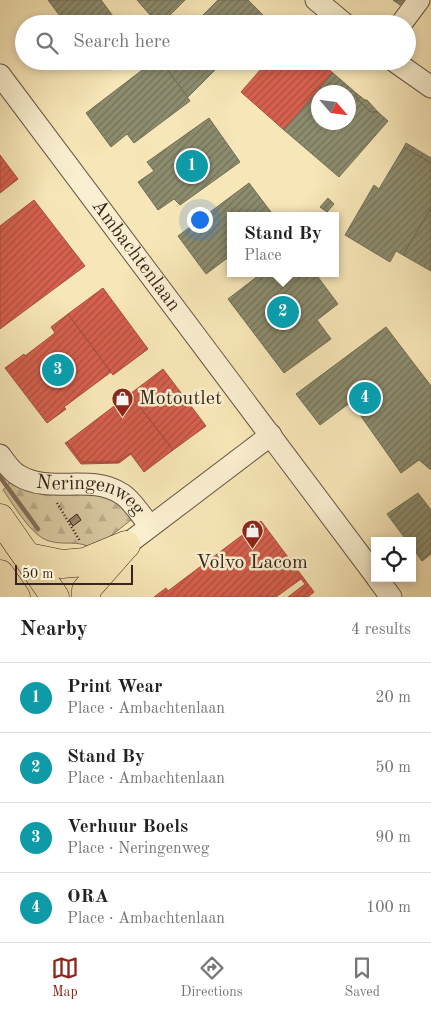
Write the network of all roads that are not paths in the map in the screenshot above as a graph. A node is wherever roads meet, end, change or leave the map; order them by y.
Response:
1 (316, 0) edge
2 (419, 0) edge
3 (334, 15) edge
4 (408, 15) edge
5 (407, 70) edge
6 (0, 75) edge
7 (431, 87) edge
8 (272, 435) junction
9 (0, 455) edge
10 (0, 518) edge
11 (150, 526) junction
12 (126, 545) junction
13 (28, 557) junction
14 (371, 570) edge
15 (380, 582) edge
16 (83, 595) edge
17 (56, 597) edge
18 (391, 597) edge

1 - 3 street
2 - 4 street
5 - 7 street
6 - 8 street, Ambachtenlaan
8 - 11 street
8 - 14 street, Ambachtenlaan
9 - 11 street, Neringenweg
10 - 13 highway
11 - 12 street
12 - 13 highway
12 - 16 highway
13 - 17 highway
15 - 18 street

